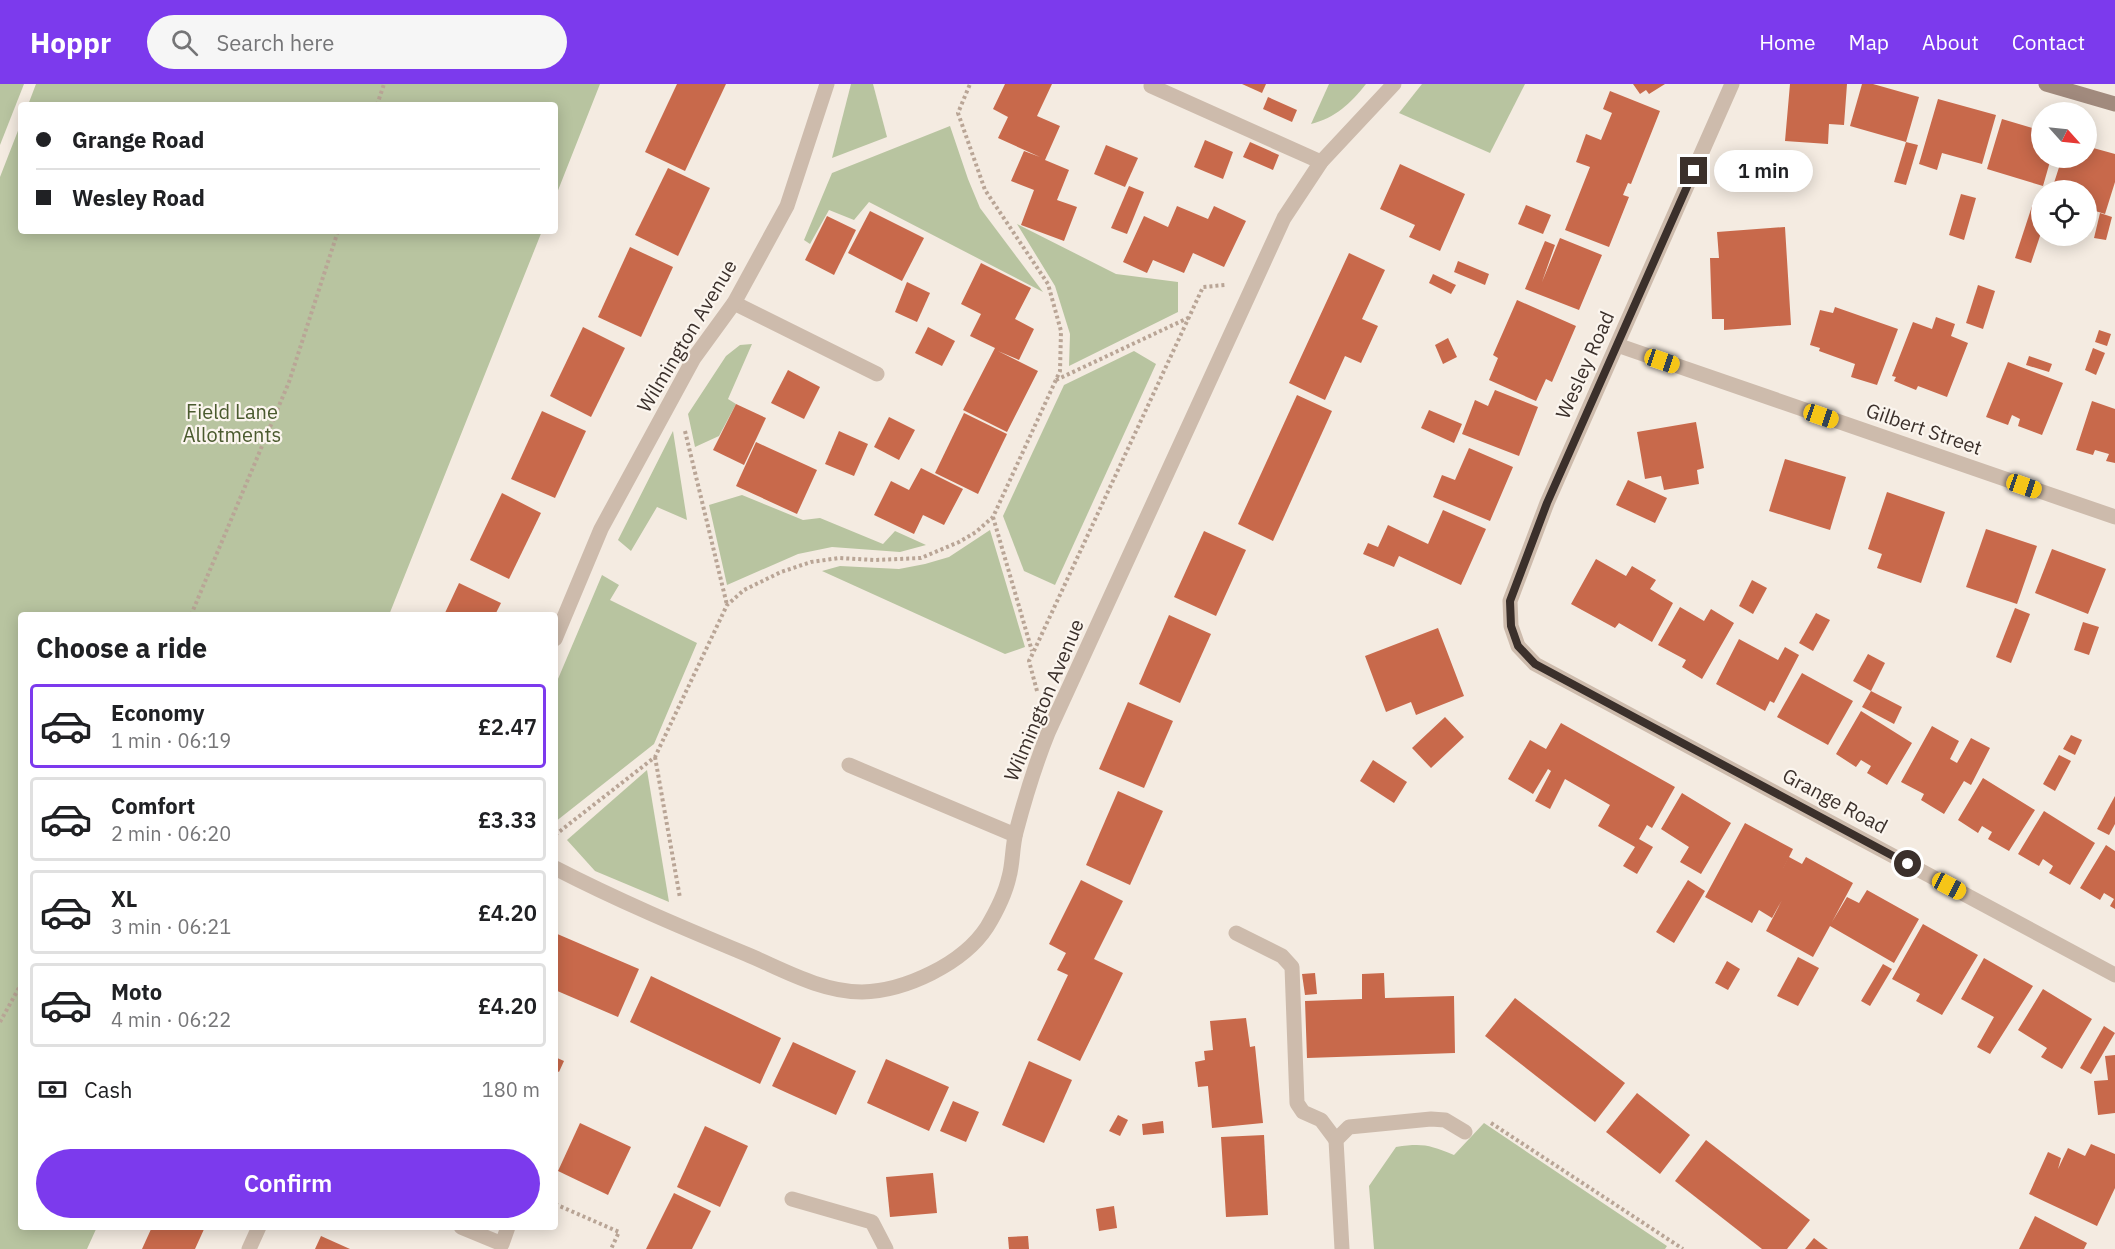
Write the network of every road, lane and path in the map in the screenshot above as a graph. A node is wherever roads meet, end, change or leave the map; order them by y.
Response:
1 (384, 84) edge
2 (827, 84) edge
3 (970, 84) edge
4 (1395, 84) edge
5 (1732, 84) edge
6 (2046, 84) edge
7 (1151, 86) dead end
8 (378, 102) edge
9 (2115, 104) edge
10 (1321, 162) junction
11 (337, 234) edge
12 (1253, 284) junction
13 (734, 303) junction
14 (1188, 318) junction
15 (1617, 345) junction
16 (877, 374) dead end
17 (1056, 381) junction
18 (675, 392) junction
19 (993, 517) junction
20 (2115, 517) edge
21 (727, 605) junction
22 (192, 612) edge
23 (558, 632) edge
24 (1033, 653) junction
25 (1535, 664) joint
26 (1048, 733) junction
27 (656, 757) junction
28 (849, 765) dead end
29 (558, 833) edge
30 (1015, 835) junction
31 (558, 870) edge
32 (686, 929) junction
33 (1236, 933) dead end
34 (2115, 975) edge
35 (18, 989) edge
36 (0, 1022) edge
37 (1487, 1120) dead end
38 (1464, 1132) dead end
39 (1336, 1140) junction
40 (792, 1199) dead end
41 (558, 1205) edge
42 (258, 1230) edge
43 (468, 1230) edge
44 (507, 1230) edge
45 (249, 1249) edge
46 (611, 1249) edge
47 (886, 1249) edge
48 (1342, 1249) edge
49 (1683, 1249) edge

1 - 8 path
2 - 13 street, Wilmington Avenue
3 - 17 path
4 - 10 street, Wilmington Avenue
5 - 15 street, Wesley Road
6 - 9 street
7 - 10 street
10 - 12 street, Wilmington Avenue
11 - 22 path
12 - 14 path
12 - 26 street, Wilmington Avenue
13 - 16 street
13 - 18 street, Wilmington Avenue
14 - 17 path
14 - 24 path
15 - 20 street, Gilbert Street
15 - 25 street, Wesley Road
17 - 19 path
18 - 21 path
18 - 23 street, Wilmington Avenue
19 - 21 path
19 - 24 path
21 - 27 path
24 - 26 path
25 - 34 street, Grange Road
26 - 30 street, Wilmington Avenue
27 - 29 path
27 - 32 path
28 - 30 street
30 - 32 street, Wilmington Avenue
31 - 32 street, Wilmington Avenue
33 - 39 street
35 - 36 path
37 - 49 path
38 - 39 street
39 - 48 street
40 - 47 street
41 - 46 path
42 - 45 street
43 - 44 street

